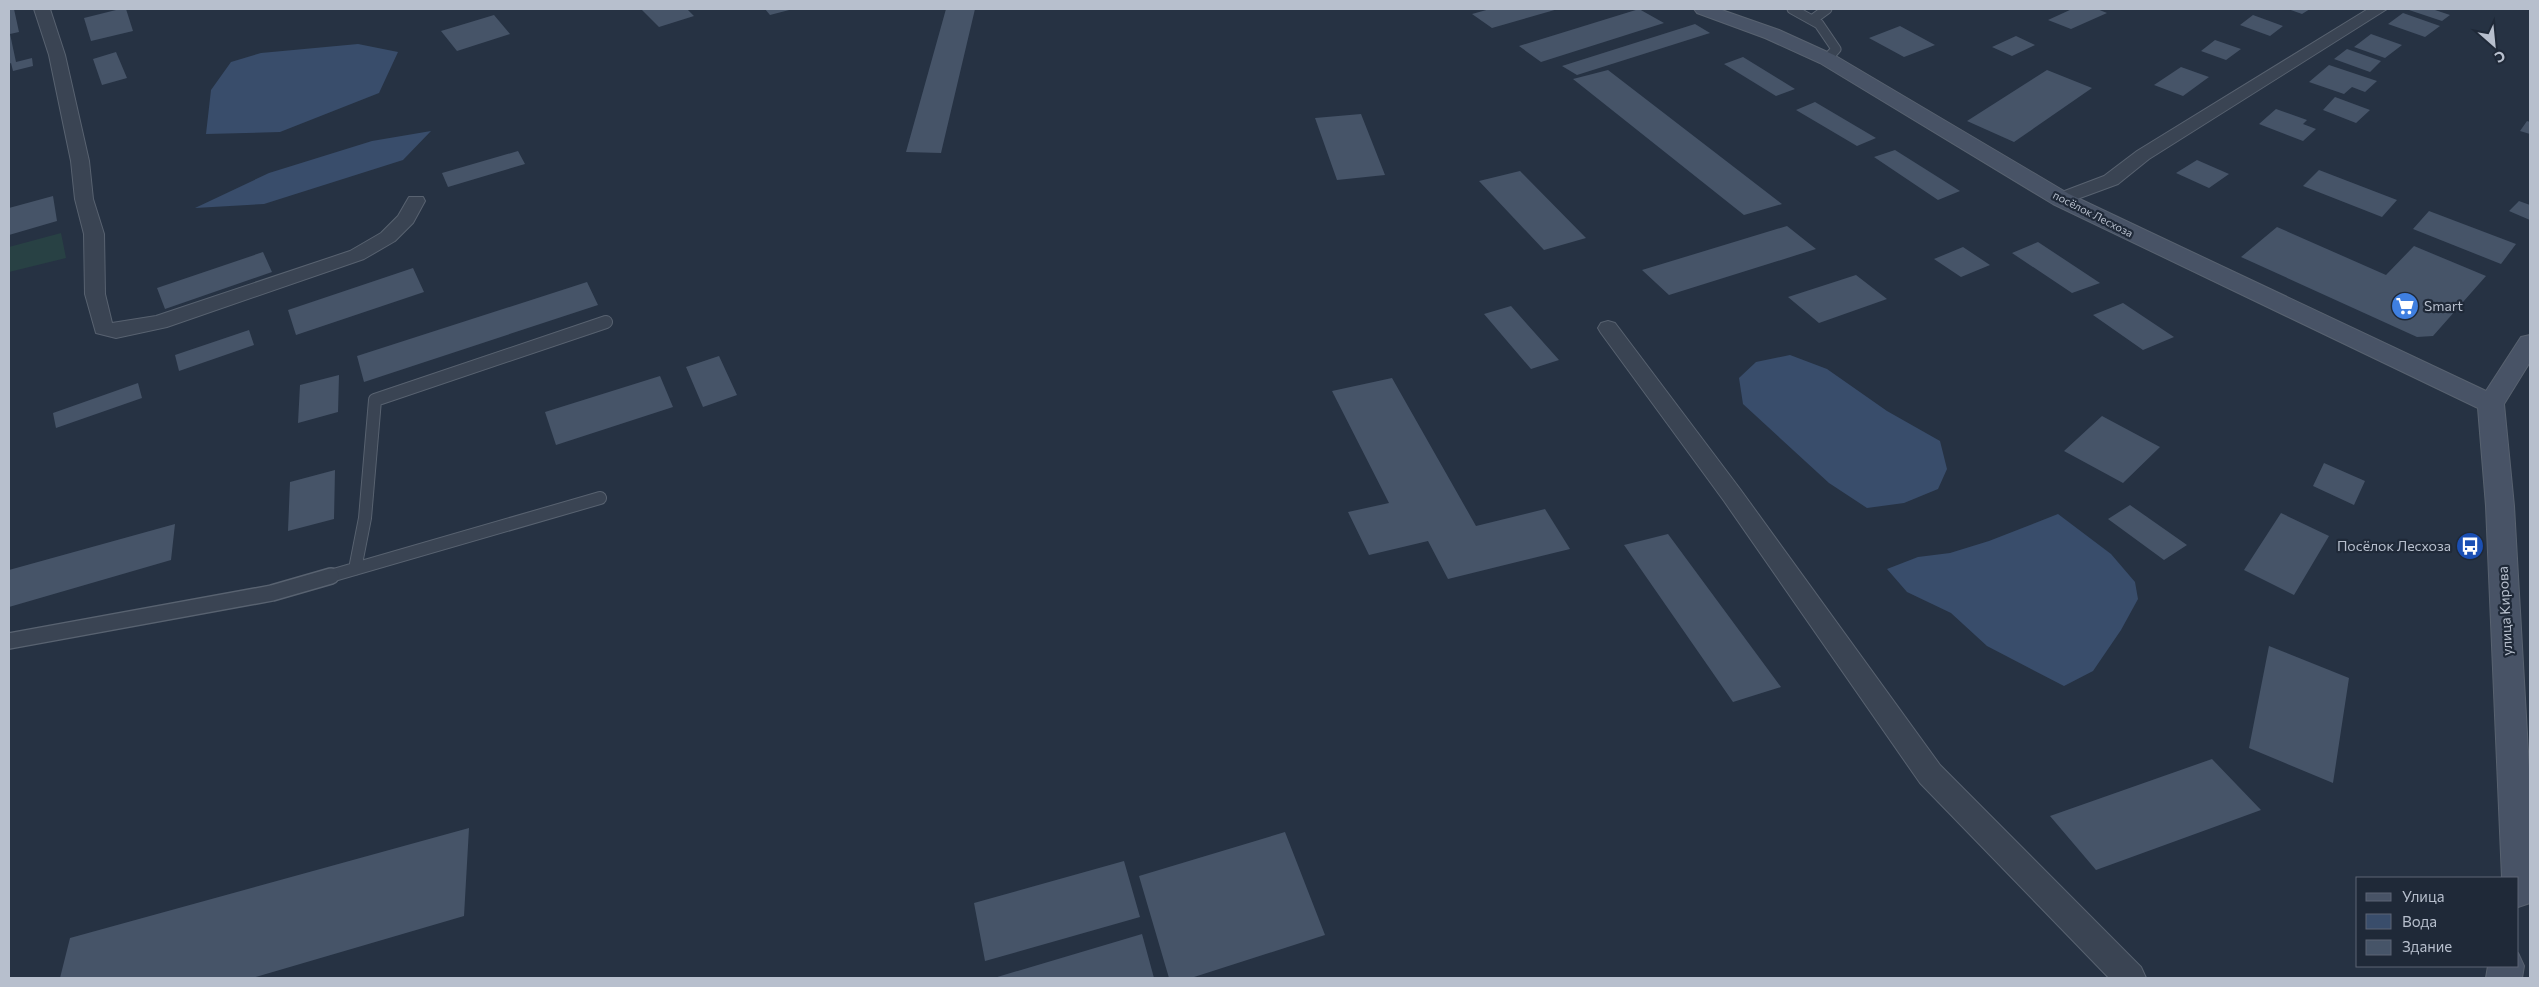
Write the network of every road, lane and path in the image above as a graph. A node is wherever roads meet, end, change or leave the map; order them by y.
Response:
1 (42, 9) edge
2 (1703, 9) edge
3 (1792, 9) edge
4 (1827, 9) edge
5 (2379, 9) edge
6 (1812, 20) junction
7 (1827, 59) junction
8 (2061, 199) junction
9 (416, 201) dead end
10 (606, 322) dead end
11 (1608, 328) dead end
12 (2530, 342) edge
13 (2491, 404) junction
14 (600, 498) dead end
15 (355, 569) junction
16 (9, 642) edge
17 (2523, 882) edge
18 (2130, 978) edge

1 - 9 street
2 - 7 street, посёлок Лесхоза
3 - 6 lane
4 - 6 lane
5 - 8 street
6 - 7 lane
7 - 8 street, посёлок Лесхоза
8 - 13 street, посёлок Лесхоза
10 - 15 lane
11 - 18 street
12 - 13 street
13 - 17 street, улица Кирова
14 - 15 lane
15 - 16 lane

